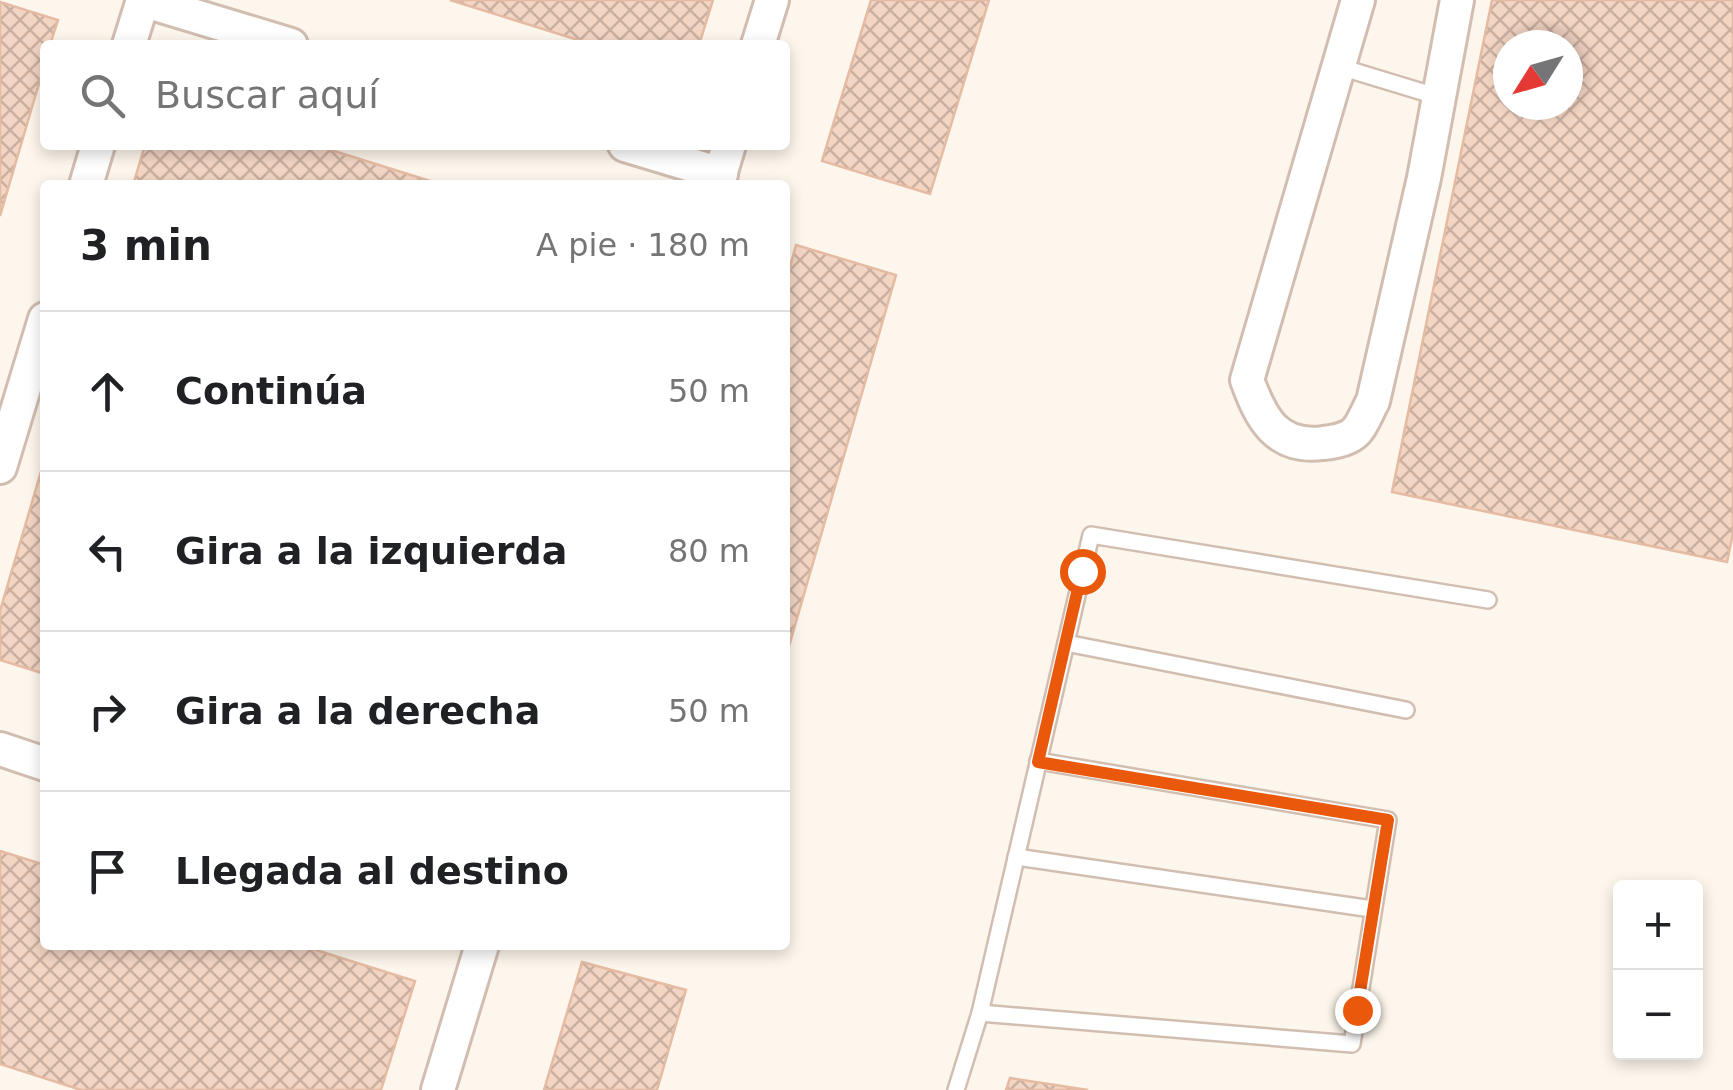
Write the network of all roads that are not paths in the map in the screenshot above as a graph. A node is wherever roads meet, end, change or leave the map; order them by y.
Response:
1 (142, 0) edge
2 (772, 0) edge
3 (1358, 0) edge
4 (1457, 0) edge
5 (130, 40) edge
6 (274, 40) edge
7 (760, 40) edge
8 (1338, 66) junction
9 (1439, 97) junction
10 (96, 150) edge
11 (646, 150) edge
12 (722, 168) edge
13 (88, 180) edge
14 (39, 359) edge
15 (0, 468) edge
16 (1488, 600) dead end
17 (1066, 643) junction
18 (1406, 710) dead end
19 (0, 750) edge
20 (40, 762) edge
21 (1038, 762) junction
22 (1016, 856) junction
23 (1372, 909) junction
24 (480, 950) edge
25 (980, 1013) junction
26 (438, 1090) edge
27 (956, 1090) edge

1 - 5 street
1 - 6 street
2 - 7 street
3 - 8 street
4 - 9 street
8 - 9 lane
8 - 9 street
10 - 13 street
11 - 12 street
14 - 15 street
16 - 17 lane
17 - 18 lane
17 - 21 lane
19 - 20 street
21 - 22 lane
21 - 23 lane
22 - 23 lane
22 - 25 lane
23 - 25 lane
24 - 26 street
25 - 27 lane

